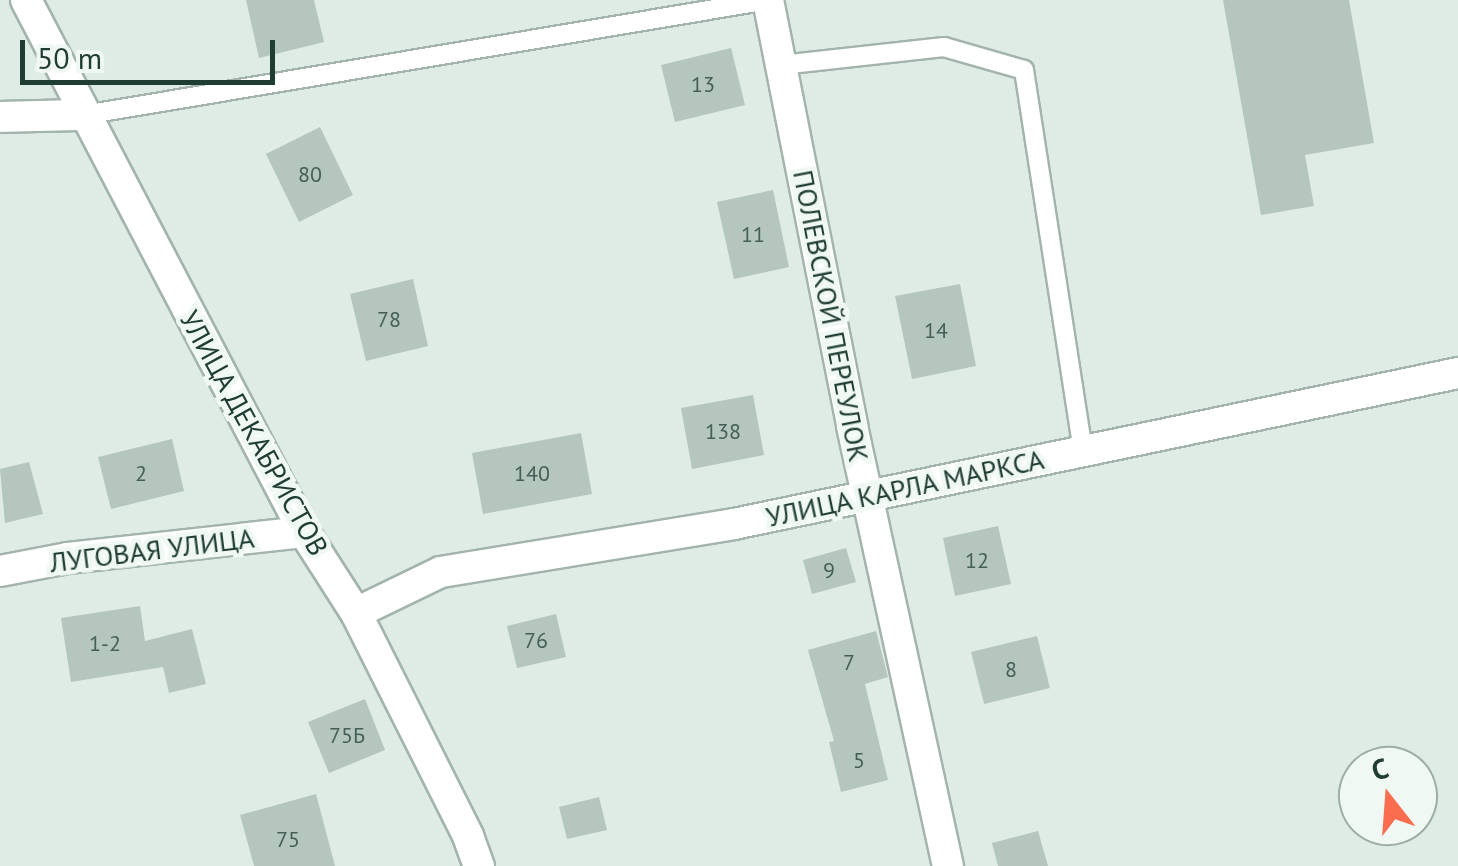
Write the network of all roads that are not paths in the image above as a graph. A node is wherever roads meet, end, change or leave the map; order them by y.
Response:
1 (26, 0) edge
2 (768, 0) edge
3 (781, 64) junction
4 (84, 115) junction
5 (0, 117) edge
6 (1458, 372) edge
7 (1083, 450) junction
8 (867, 494) junction
9 (304, 532) junction
10 (0, 571) edge
11 (356, 614) junction
12 (479, 866) edge
13 (948, 866) edge

1 - 4 street, УЛИЦА ДЕКАБРИСТОВ
2 - 3 street, ПОЛЕВСКОЙ ПЕРЕУЛОК
2 - 4 lane
3 - 7 lane
3 - 8 street, ПОЛЕВСКОЙ ПЕРЕУЛОК
4 - 5 street
4 - 9 street, УЛИЦА ДЕКАБРИСТОВ
6 - 7 street, УЛИЦА КАРЛА МАРКСА
7 - 8 street, УЛИЦА КАРЛА МАРКСА
8 - 11 street, УЛИЦА КАРЛА МАРКСА
8 - 13 street, ПОЛЕВСКОЙ ПЕРЕУЛОК
9 - 10 street, ЛУГОВАЯ УЛИЦА
9 - 11 street, УЛИЦА ДЕКАБРИСТОВ
11 - 12 street, УЛИЦА ДЕКАБРИСТОВ

